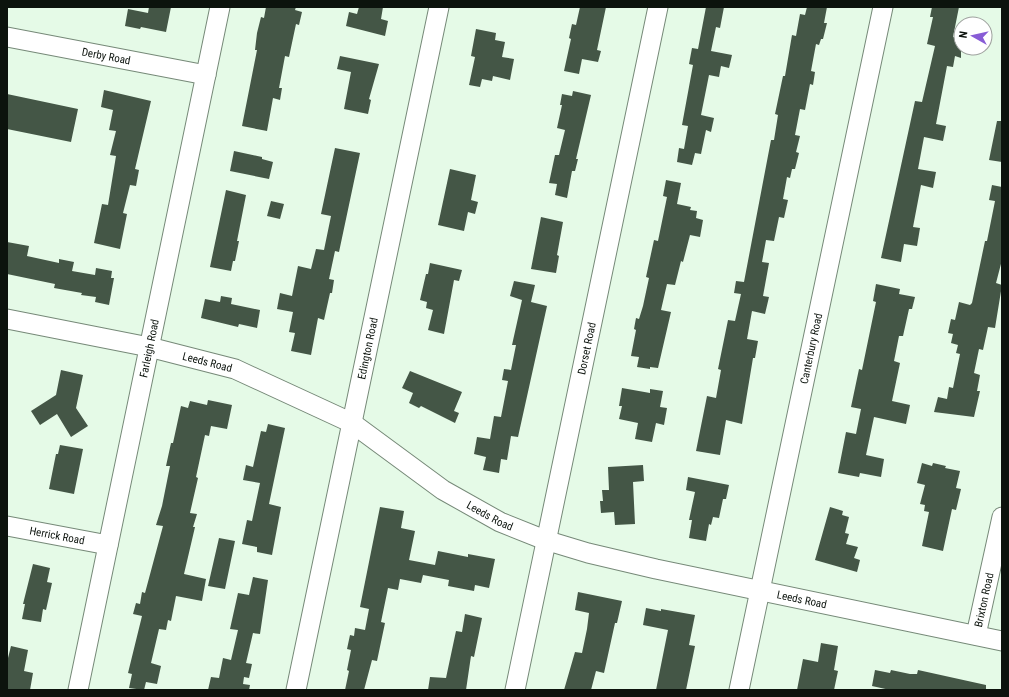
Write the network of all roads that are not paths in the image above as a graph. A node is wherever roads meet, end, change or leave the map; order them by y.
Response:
1 (220, 7) edge
2 (439, 7) edge
3 (658, 7) edge
4 (883, 7) edge
5 (7, 36) edge
6 (206, 75) junction
7 (7, 319) edge
8 (149, 347) junction
9 (352, 423) junction
10 (1002, 517) edge
11 (7, 526) edge
12 (545, 540) junction
13 (108, 546) junction
14 (760, 589) junction
15 (976, 635) junction
16 (1002, 641) edge
17 (78, 690) edge
18 (296, 690) edge
19 (515, 690) edge
20 (739, 690) edge

1 - 6 street, Farleigh Road
2 - 9 street, Edington Road
3 - 12 street, Dorset Road
4 - 14 street, Canterbury Road
5 - 6 street, Derby Road
6 - 8 street, Farleigh Road
7 - 8 street, Leeds Road
8 - 9 street, Leeds Road
8 - 13 street, Farleigh Road
9 - 12 street, Leeds Road
9 - 18 street, Edington Road
10 - 15 street, Brixton Road
11 - 13 street, Herrick Road
12 - 14 street, Leeds Road
12 - 19 street, Dorset Road
13 - 17 street, Farleigh Road
14 - 15 street, Leeds Road
14 - 20 street, Canterbury Road
15 - 16 street, Leeds Road

